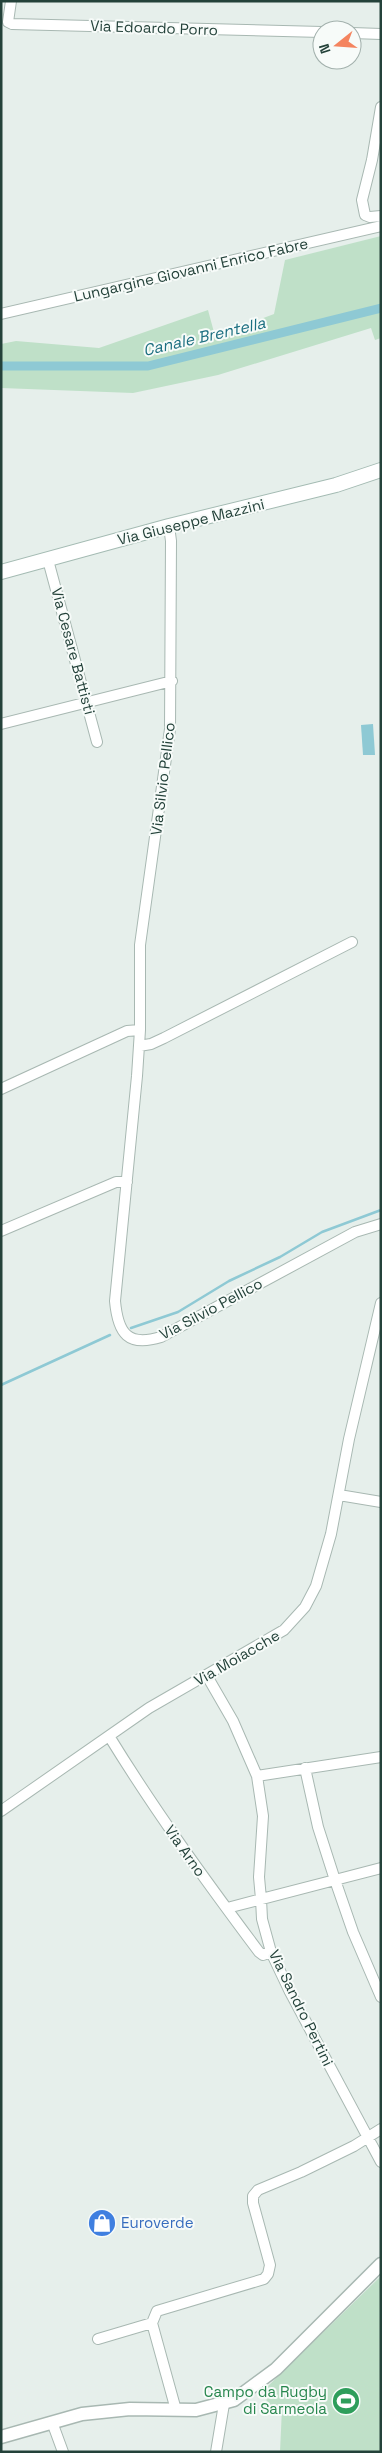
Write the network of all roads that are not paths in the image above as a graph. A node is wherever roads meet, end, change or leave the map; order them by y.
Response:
1 (10, 1) edge
2 (312, 32) edge
3 (362, 33) edge
4 (381, 34) edge
5 (381, 107) edge
6 (381, 216) edge
7 (381, 226) edge
8 (1, 314) edge
9 (381, 470) edge
10 (169, 526) junction
11 (48, 560) junction
12 (1, 572) edge
13 (172, 681) junction
14 (88, 703) junction
15 (1, 724) edge
16 (98, 742) dead end
17 (352, 942) dead end
18 (140, 1030) junction
19 (139, 1046) junction
20 (1, 1088) edge
21 (127, 1182) junction
22 (381, 1224) edge
23 (1, 1231) edge
24 (381, 1303) edge
25 (339, 1495) junction
26 (381, 1502) edge
27 (207, 1676) junction
28 (109, 1736) junction
29 (381, 1757) edge
30 (306, 1768) junction
31 (257, 1776) junction
32 (1, 1811) edge
33 (381, 1868) edge
34 (335, 1880) junction
35 (261, 1899) junction
36 (232, 1907) dead end
37 (271, 1952) junction
38 (381, 1997) edge
39 (381, 2129) edge
40 (368, 2138) junction
41 (381, 2162) edge
42 (381, 2264) edge
43 (152, 2322) junction
44 (98, 2339) dead end
45 (224, 2404) junction
46 (176, 2410) junction
47 (52, 2422) junction
48 (1, 2437) edge
49 (63, 2452) edge
50 (216, 2452) edge

1 - 2 street, Via Edoardo Porro
3 - 4 street
5 - 6 street
7 - 8 street, Lungargine Giovanni Enrico Fabre
9 - 10 main road, Via Giuseppe Mazzini
10 - 11 main road, Via Giuseppe Mazzini
10 - 13 street, Via Silvio Pellico
11 - 12 main road, Via Giuseppe Mazzini
11 - 14 street, Via Cesare Battisti
13 - 14 street
13 - 18 street, Via Silvio Pellico
14 - 15 street
14 - 16 street, Via Cesare Battisti
17 - 19 street
18 - 19 street, Via Silvio Pellico
18 - 20 street
19 - 21 street, Via Silvio Pellico
21 - 22 street, Via Silvio Pellico
21 - 23 street
24 - 25 street, Via Moiacche
25 - 26 street
25 - 27 street, Via Moiacche
27 - 28 street, Via Moiacche
27 - 31 street, Via Sandro Pertini
28 - 32 street, Via Moiacche
28 - 37 street, Via Arno
29 - 30 street
30 - 31 street
30 - 34 street
31 - 35 street, Via Sandro Pertini
33 - 34 street
34 - 35 street
34 - 38 street
35 - 36 street
35 - 37 street, Via Sandro Pertini
37 - 40 street, Via Sandro Pertini
39 - 40 street
40 - 41 street, Via Sandro Pertini
40 - 43 street
42 - 45 street
43 - 44 street
43 - 46 street
45 - 46 street
45 - 50 street
46 - 47 street
47 - 48 street
47 - 49 street

